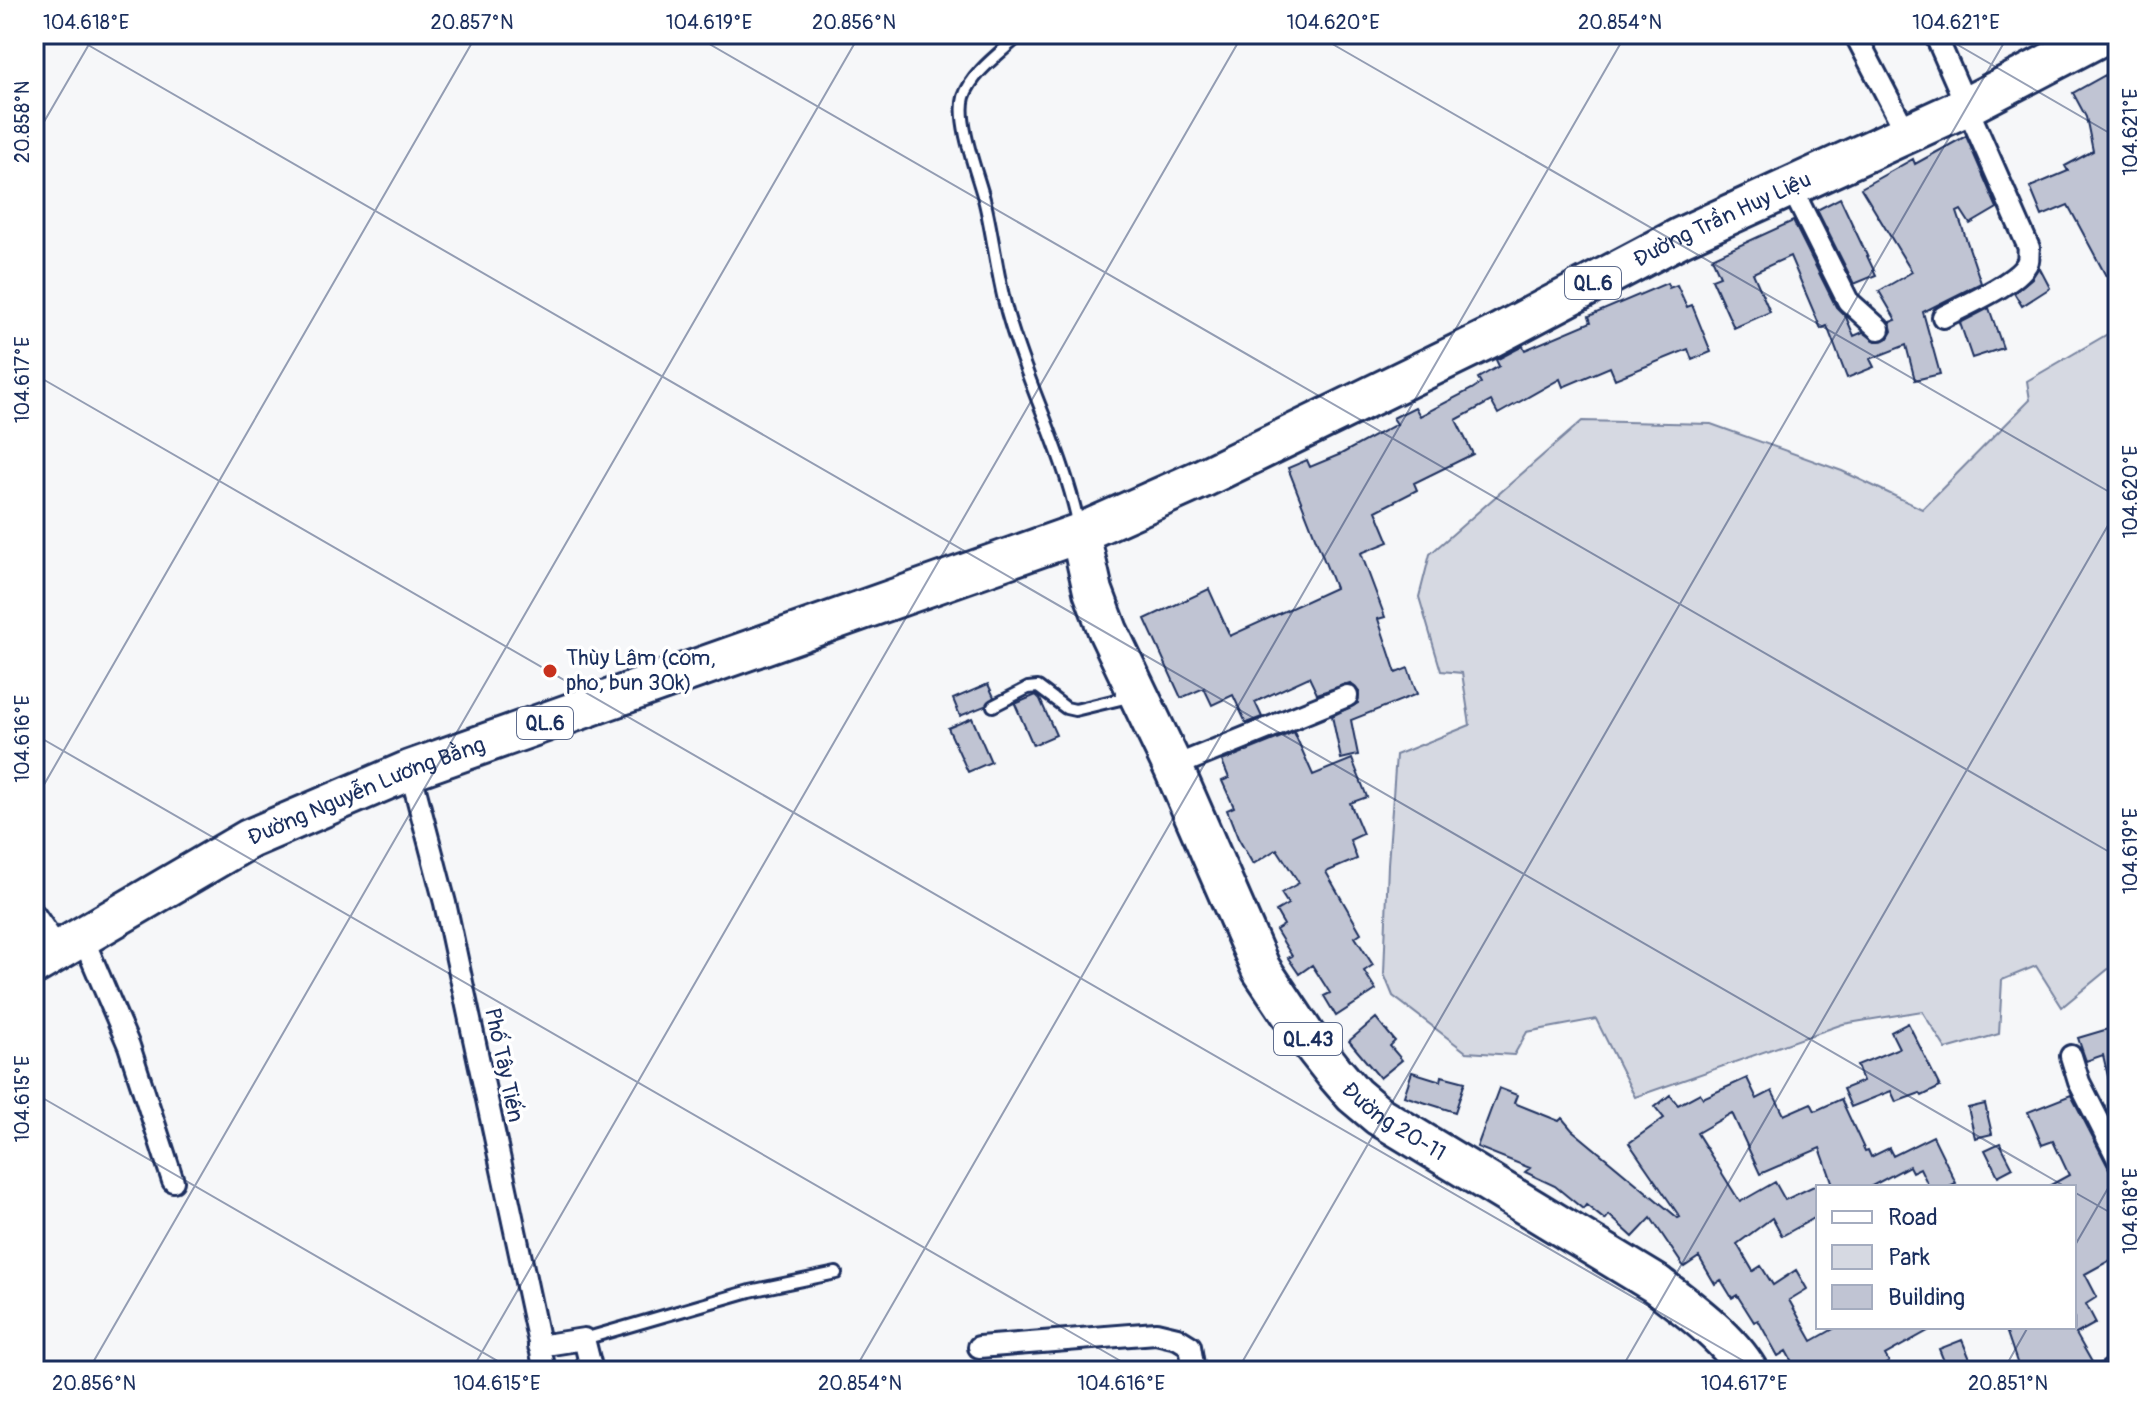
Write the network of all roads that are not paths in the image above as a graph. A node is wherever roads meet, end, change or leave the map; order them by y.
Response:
1 (1021, 34) edge
2 (1855, 34) edge
3 (1935, 34) edge
4 (2105, 34) edge
5 (1965, 107) junction
6 (1907, 134) junction
7 (1791, 187) junction
8 (1943, 317) dead end
9 (1879, 329) dead end
10 (1080, 533) junction
11 (1139, 694) junction
12 (1347, 696) dead end
13 (993, 706) dead end
14 (1173, 767) junction
15 (410, 770) junction
16 (34, 914) edge
17 (58, 951) edge
18 (2071, 1056) dead end
19 (2118, 1159) edge
20 (173, 1181) dead end
21 (836, 1273) dead end
22 (584, 1339) junction
23 (539, 1346) junction
24 (979, 1347) dead end
25 (2118, 1366) edge
26 (545, 1371) edge
27 (592, 1371) edge
28 (1194, 1371) edge
29 (1748, 1371) edge
30 (2110, 1371) edge

1 - 10 lane
2 - 6 street
3 - 5 street
4 - 5 highway, Đường Trần Huy Liệu / QL.6
5 - 6 highway, Đường Trần Huy Liệu / QL.6
5 - 8 street
6 - 7 highway, Đường Trần Huy Liệu / QL.6
7 - 9 street
7 - 10 highway, Đường Trần Huy Liệu / QL.6
10 - 11 highway, Đường 20-11 / QL.43
10 - 15 highway, Đường Nguyễn Lương Bằng / QL.6
11 - 13 lane
11 - 14 highway, Đường 20-11 / QL.43
12 - 14 street
14 - 29 highway, Đường 20-11 / QL.43
15 - 17 highway, Đường Nguyễn Lương Bằng / QL.6
15 - 23 street, Phố Tây Tiến
16 - 17 street
17 - 20 street
18 - 19 street
21 - 22 lane
22 - 23 street
22 - 27 street
23 - 26 street, Phố Tây Tiến
24 - 28 street
25 - 30 street

